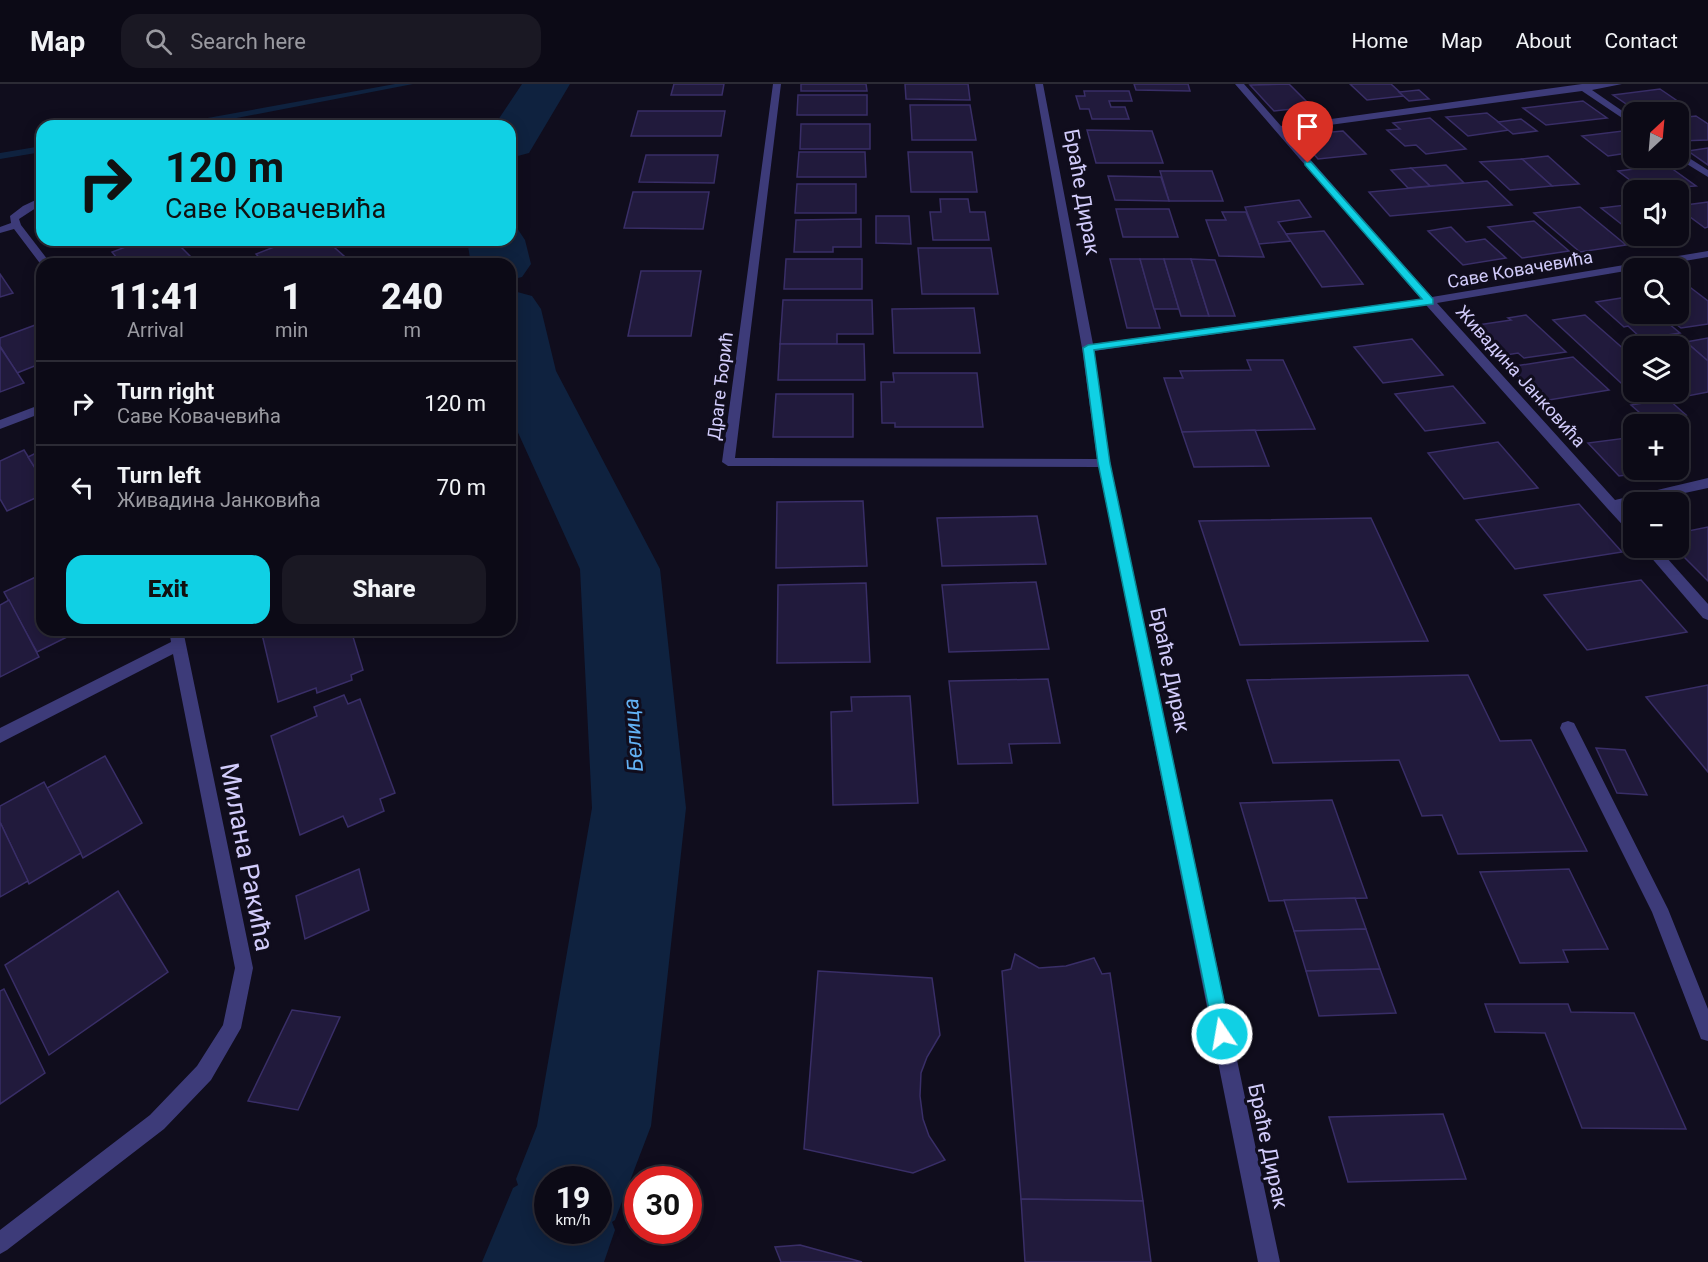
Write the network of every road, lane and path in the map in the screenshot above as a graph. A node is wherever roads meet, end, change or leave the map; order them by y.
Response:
1 (777, 84) edge
2 (1039, 84) edge
3 (1239, 84) edge
4 (1618, 84) edge
5 (1582, 87) edge
6 (1623, 115) edge
7 (1278, 129) junction
8 (1689, 161) edge
9 (1708, 174) edge
10 (36, 203) edge
11 (15, 225) junction
12 (0, 230) edge
13 (1708, 254) edge
14 (41, 258) edge
15 (1429, 302) junction
16 (1088, 348) junction
17 (36, 410) edge
18 (0, 425) edge
19 (1104, 463) junction
20 (1708, 483) edge
21 (1612, 505) junction
22 (1623, 517) edge
23 (1659, 558) edge
24 (1708, 614) edge
25 (177, 637) edge
26 (1568, 728) dead end
27 (0, 736) edge
28 (1708, 1032) edge
29 (0, 1243) edge
30 (1269, 1262) edge

1 - 19 street, Драге Ђорић
2 - 16 street, Браће Дирак
3 - 7 street, Живадина Јанковића
4 - 5 street
5 - 6 street
5 - 7 street
7 - 15 street, Живадина Јанковића
8 - 9 street
10 - 11 street
11 - 12 street
11 - 14 street
13 - 15 street, Саве Ковачевића
15 - 16 street, Саве Ковачевића
15 - 21 street, Живадина Јанковића
16 - 19 street, Браће Дирак
17 - 18 street
19 - 30 street, Браће Дирак
20 - 21 street
21 - 22 street, Живадина Јанковића
23 - 24 street
25 - 27 street
25 - 29 street, Милана Ракића
26 - 28 street

